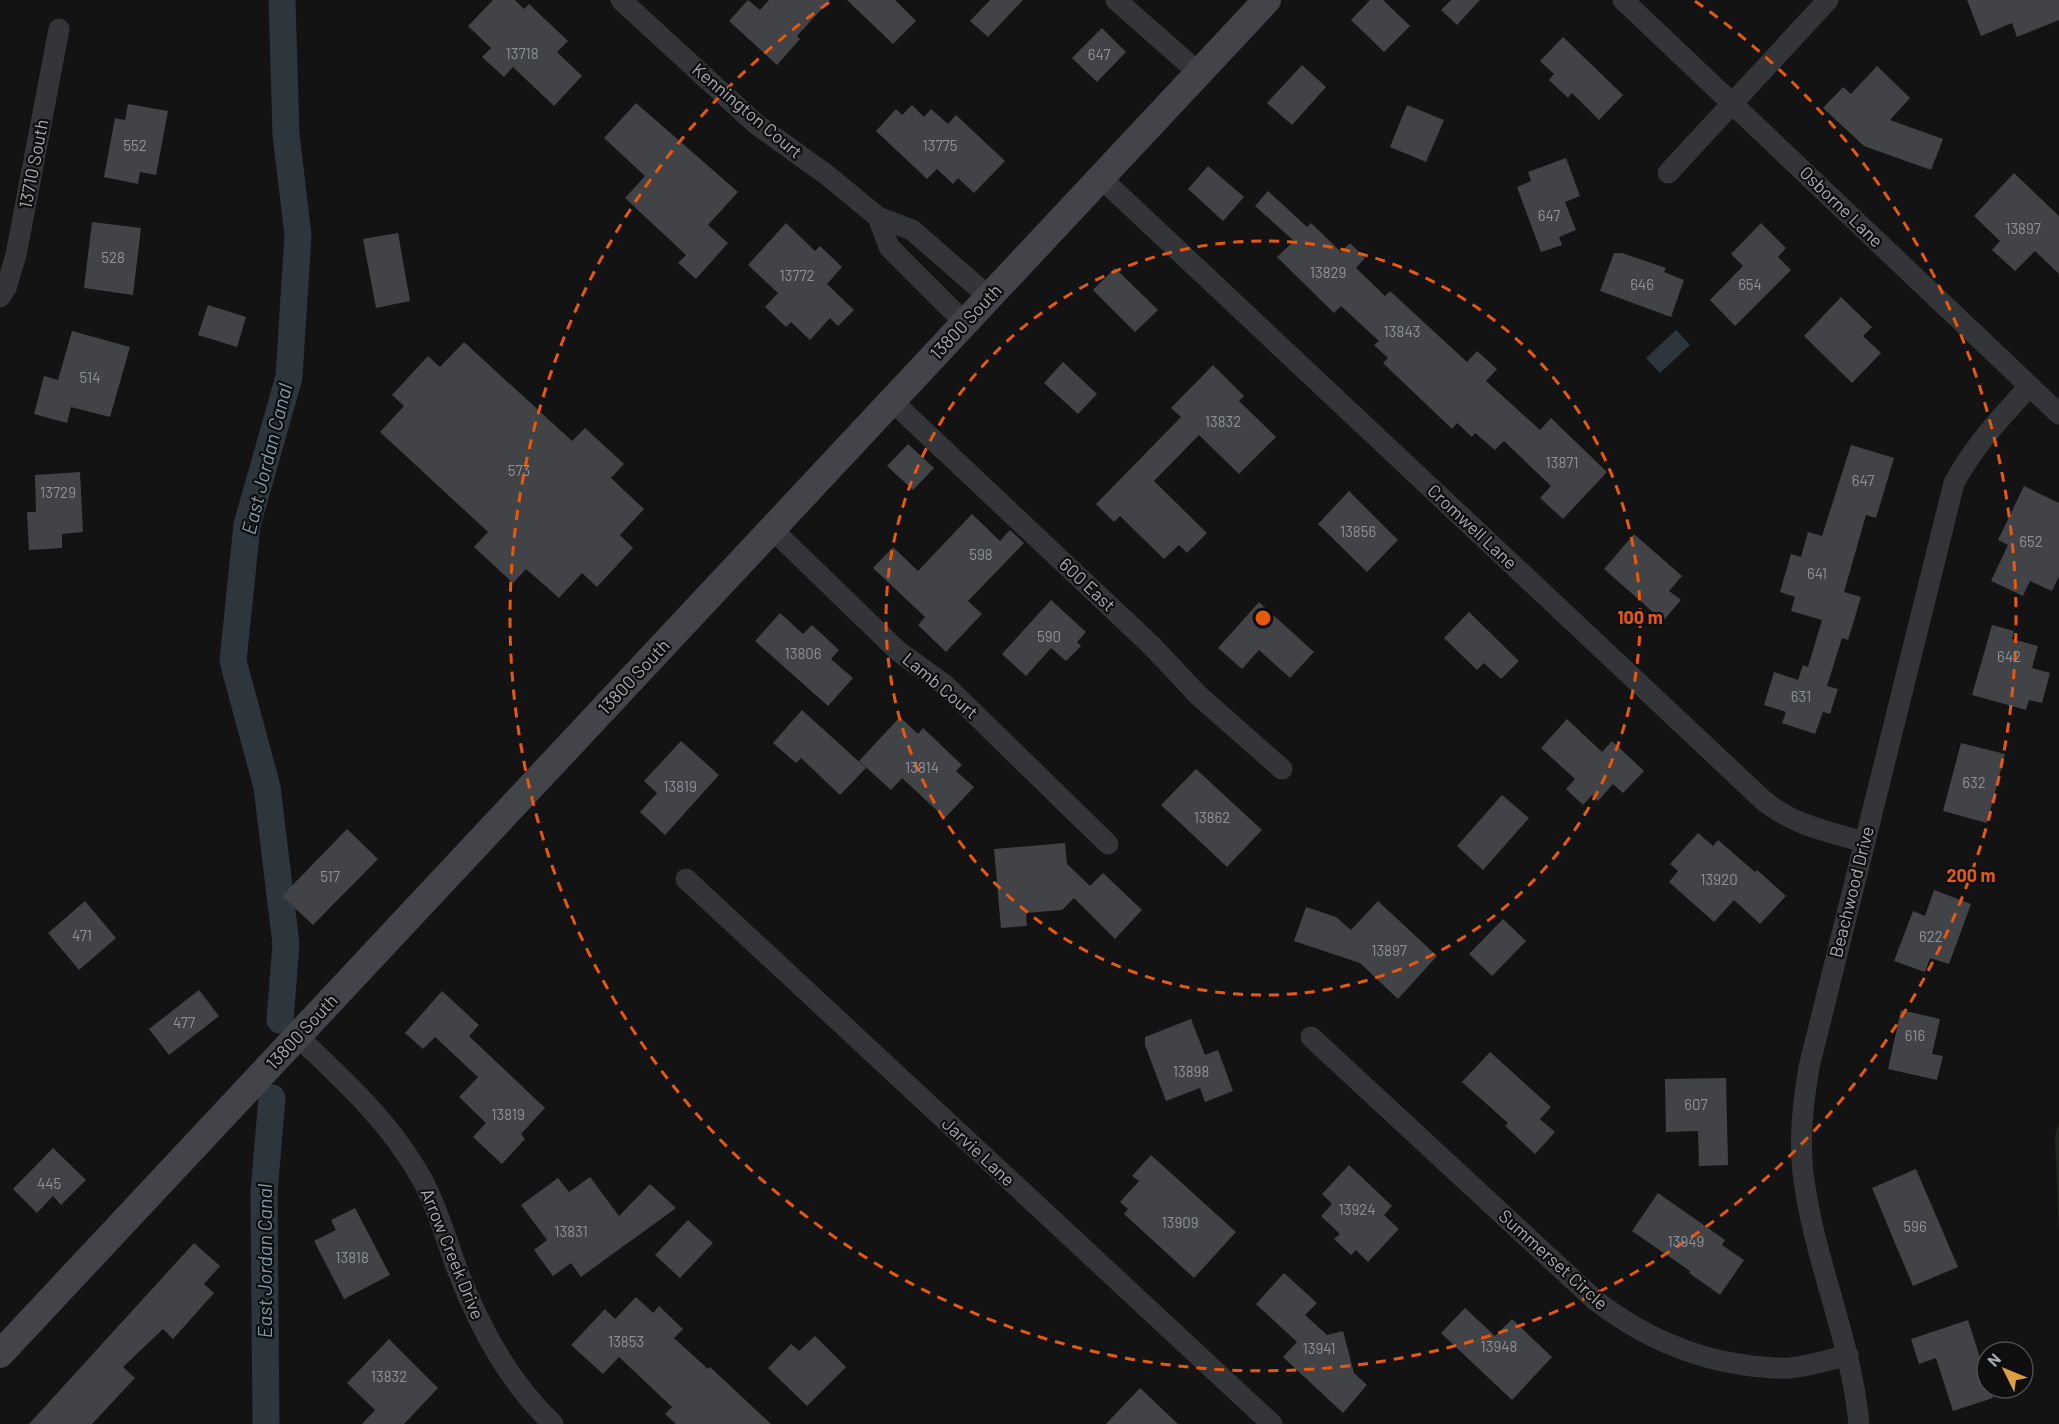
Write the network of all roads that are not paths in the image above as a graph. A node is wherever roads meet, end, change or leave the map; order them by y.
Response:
1 (621, 0) edge
2 (1116, 0) edge
3 (1267, 0) edge
4 (1623, 0) edge
5 (1828, 0) edge
6 (59, 29) dead end
7 (1199, 73) junction
8 (1732, 104) junction
9 (1668, 173) dead end
10 (1101, 178) junction
11 (878, 217) junction
12 (0, 297) edge
13 (989, 297) junction
14 (965, 323) junction
15 (2029, 387) junction
16 (892, 401) junction
17 (2059, 414) edge
18 (772, 529) junction
19 (1282, 769) dead end
20 (1864, 842) junction
21 (1108, 844) dead end
22 (686, 879) dead end
23 (297, 1036) junction
24 (1311, 1037) dead end
25 (0, 1354) edge
26 (1848, 1355) junction
27 (554, 1424) edge
28 (1272, 1424) edge
29 (1859, 1424) edge

1 - 11 street, Kennington Court
2 - 7 street
3 - 7 main road, 13800 South
4 - 8 street, Osborne Lane
5 - 8 street
6 - 12 street, 13710 South
7 - 10 main road, 13800 South
8 - 9 street
8 - 15 street, Osborne Lane
10 - 13 main road, 13800 South
10 - 20 street, Cromwell Lane
11 - 13 street, Kennington Court
11 - 14 street
13 - 14 main road, 13800 South
14 - 16 main road, 13800 South
15 - 17 street, Osborne Lane
15 - 20 street, Beachwood Drive
16 - 18 main road, 13800 South
16 - 19 street, 600 East
18 - 21 street, Lamb Court
18 - 23 main road, 13800 South
20 - 26 street, Beachwood Drive
22 - 28 street, Jarvie Lane
23 - 25 main road, 13800 South
23 - 27 street, Arrow Creek Drive
24 - 26 street, Summerset Circle
26 - 29 street, Beachwood Drive

